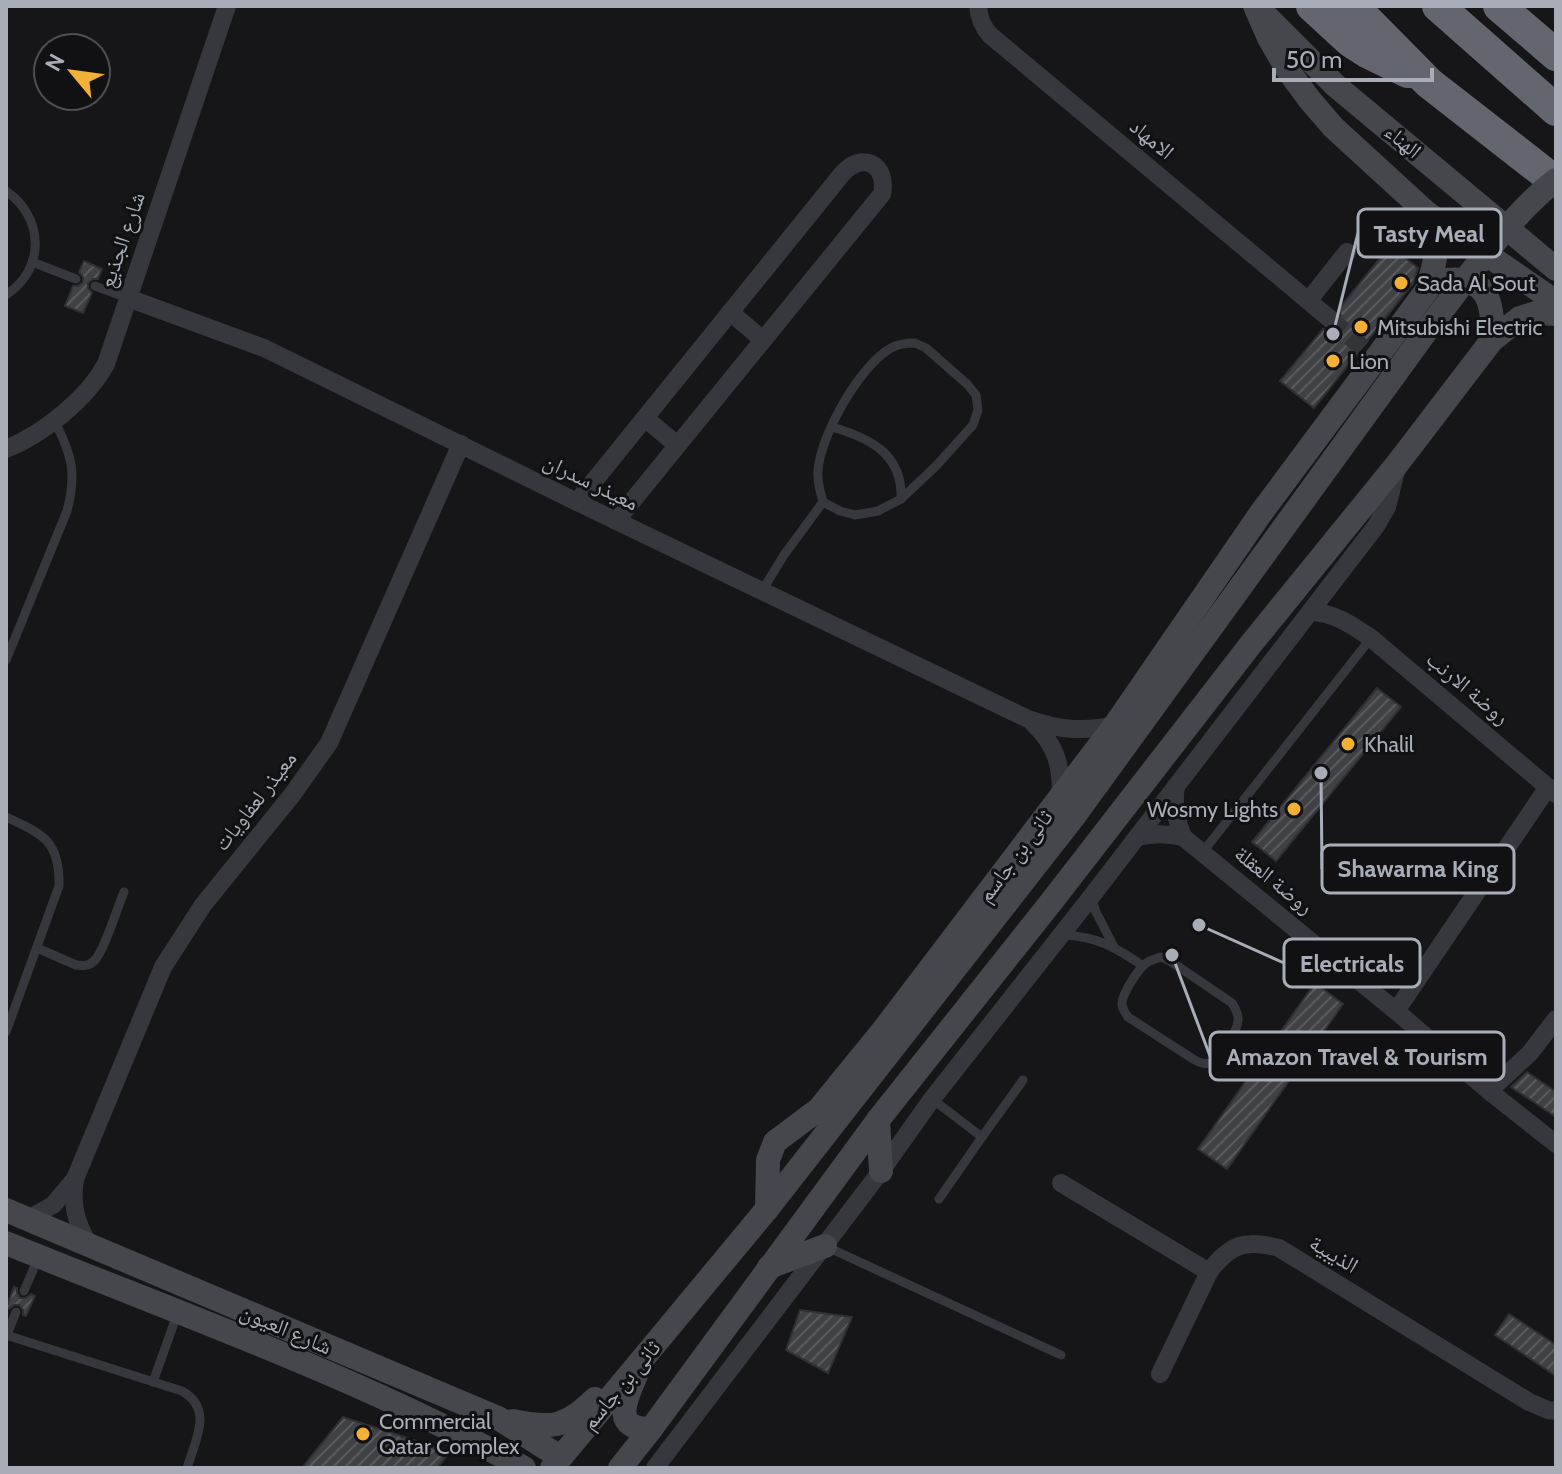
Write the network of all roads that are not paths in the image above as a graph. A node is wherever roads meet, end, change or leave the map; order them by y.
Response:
1 (227, 6) edge
2 (978, 6) edge
3 (1256, 6) edge
4 (1312, 6) edge
5 (1353, 6) edge
6 (1438, 6) edge
7 (1499, 6) edge
8 (1556, 55) edge
9 (1429, 83) junction
10 (1556, 110) edge
11 (1556, 181) edge
12 (6, 191) edge
13 (1428, 214) junction
14 (1347, 252) dead end
15 (32, 262) junction
16 (1556, 269) edge
17 (76, 279) dead end
18 (95, 286) dead end
19 (1427, 290) junction
20 (6, 295) edge
21 (128, 298) junction
22 (1309, 300) junction
23 (1556, 302) edge
24 (730, 312) junction
25 (1556, 314) edge
26 (1330, 319) tunnel mouth
27 (763, 340) junction
28 (1492, 340) junction
29 (645, 418) junction
30 (54, 420) junction
31 (832, 427) junction
32 (461, 444) junction
33 (677, 445) junction
34 (6, 449) edge
35 (1398, 463) junction
36 (901, 499) junction
37 (577, 502) junction
38 (823, 502) junction
39 (616, 521) junction
40 (1331, 585) junction
41 (762, 591) junction
42 (1310, 612) junction
43 (1348, 622) junction
44 (1371, 638) junction
45 (6, 660) edge
46 (1028, 719) junction
47 (1115, 725) junction
48 (1176, 784) junction
49 (1552, 790) edge
50 (1061, 795) junction
51 (6, 817) edge
52 (1137, 837) junction
53 (1183, 837) junction
54 (1202, 853) junction
55 (124, 892) dead end
56 (1091, 897) junction
57 (1062, 935) junction
58 (1114, 947) junction
59 (37, 948) junction
60 (1143, 966) junction
61 (1396, 1011) junction
62 (1556, 1019) edge
63 (6, 1032) edge
64 (1023, 1080) dead end
65 (1489, 1091) junction
66 (932, 1099) junction
67 (878, 1120) junction
68 (982, 1137) junction
69 (1556, 1144) edge
70 (881, 1171) junction
71 (75, 1179) junction
72 (1061, 1183) dead end
73 (939, 1199) dead end
74 (767, 1209) junction
75 (17, 1214) edge
76 (6, 1243) edge
77 (89, 1244) junction
78 (825, 1246) junction
79 (39, 1256) junction
80 (728, 1258) junction
81 (769, 1267) junction
82 (1209, 1272) junction
83 (24, 1291) dead end
84 (16, 1312) dead end
85 (178, 1312) junction
86 (6, 1336) edge
87 (645, 1355) junction
88 (1061, 1355) dead end
89 (1160, 1374) dead end
90 (153, 1382) junction
91 (1556, 1411) edge
92 (498, 1418) junction
93 (651, 1429) junction
94 (474, 1440) junction
95 (559, 1464) edge
96 (187, 1468) edge
97 (498, 1468) edge
98 (524, 1468) edge
99 (620, 1468) edge
100 (655, 1468) edge

1 - 21 street, شارع الجذيع
2 - 22 street, الامهاد
3 - 13 main road
3 - 16 main road, الهناء
4 - 9 highway
5 - 9 highway
6 - 10 highway
7 - 8 highway
9 - 11 highway
11 - 74 main road, bridge
12 - 15 lane
13 - 19 main road, ثانى بن جاسم
13 - 23 main road
14 - 22 street
15 - 17 lane
15 - 20 lane
18 - 21 lane
19 - 28 main road
19 - 47 main road, ثانى بن جاسم
21 - 30 street, شارع الجذيع
21 - 32 street, معيذر سدران
22 - 26 street, الامهاد
24 - 27 street
24 - 27 street
24 - 29 street
25 - 28 main road
27 - 33 street
28 - 35 main road
29 - 33 street
29 - 37 street
30 - 34 street, شارع الجذيع
30 - 45 lane
31 - 36 lane
31 - 36 lane
31 - 38 lane
32 - 37 street, معيذر سدران
32 - 71 street, معيذر لعفاويات
33 - 39 street
35 - 40 street
35 - 67 main road
36 - 38 lane
37 - 39 street, معيذر سدران
38 - 41 lane
39 - 41 street, معيذر سدران
40 - 42 street
40 - 43 street
41 - 46 street, معيذر سدران
42 - 43 street, روضة الارنب
42 - 48 street
43 - 44 street, روضة الارنب
44 - 49 street, روضة الارنب
44 - 54 lane
46 - 47 street, معيذر سدران
46 - 50 street, معيذر سدران
47 - 50 main road, ثانى بن جاسم
48 - 52 street
48 - 53 street
49 - 61 street
50 - 74 main road, ثانى بن جاسم
51 - 59 lane
52 - 53 street
52 - 56 street
53 - 54 street, روضة العقلة
54 - 61 street, روضة العقلة
55 - 59 lane
56 - 57 street
56 - 58 lane
57 - 58 lane
57 - 66 street
58 - 60 lane
59 - 63 lane
60 - 60 lane
61 - 65 street, روضة العقلة
62 - 65 street
64 - 68 lane
65 - 69 street, روضة العقلة
66 - 68 lane
66 - 70 street
67 - 70 main road
67 - 81 main road
68 - 73 lane
70 - 78 street
71 - 75 street, معيذر لعفاويات
71 - 77 street, معيذر لعفاويات
72 - 82 street
74 - 80 main road, ثانى بن جاسم
75 - 77 main road, شارع العيون
76 - 79 main road, شارع العيون
77 - 92 main road, شارع العيون
78 - 81 main road
78 - 88 lane
78 - 100 street
79 - 83 lane
79 - 85 main road, شارع العيون
80 - 87 main road, ثانى بن جاسم
80 - 92 main road
81 - 93 main road
82 - 89 street, الذيبية
82 - 91 street, الذيبية
84 - 86 lane
85 - 90 lane
85 - 94 main road, شارع العيون
86 - 90 lane
87 - 93 main road
87 - 95 main road, ثانى بن جاسم
90 - 96 lane
92 - 95 main road, شارع العيون
93 - 99 main road
94 - 97 main road
94 - 98 main road, شارع العيون

